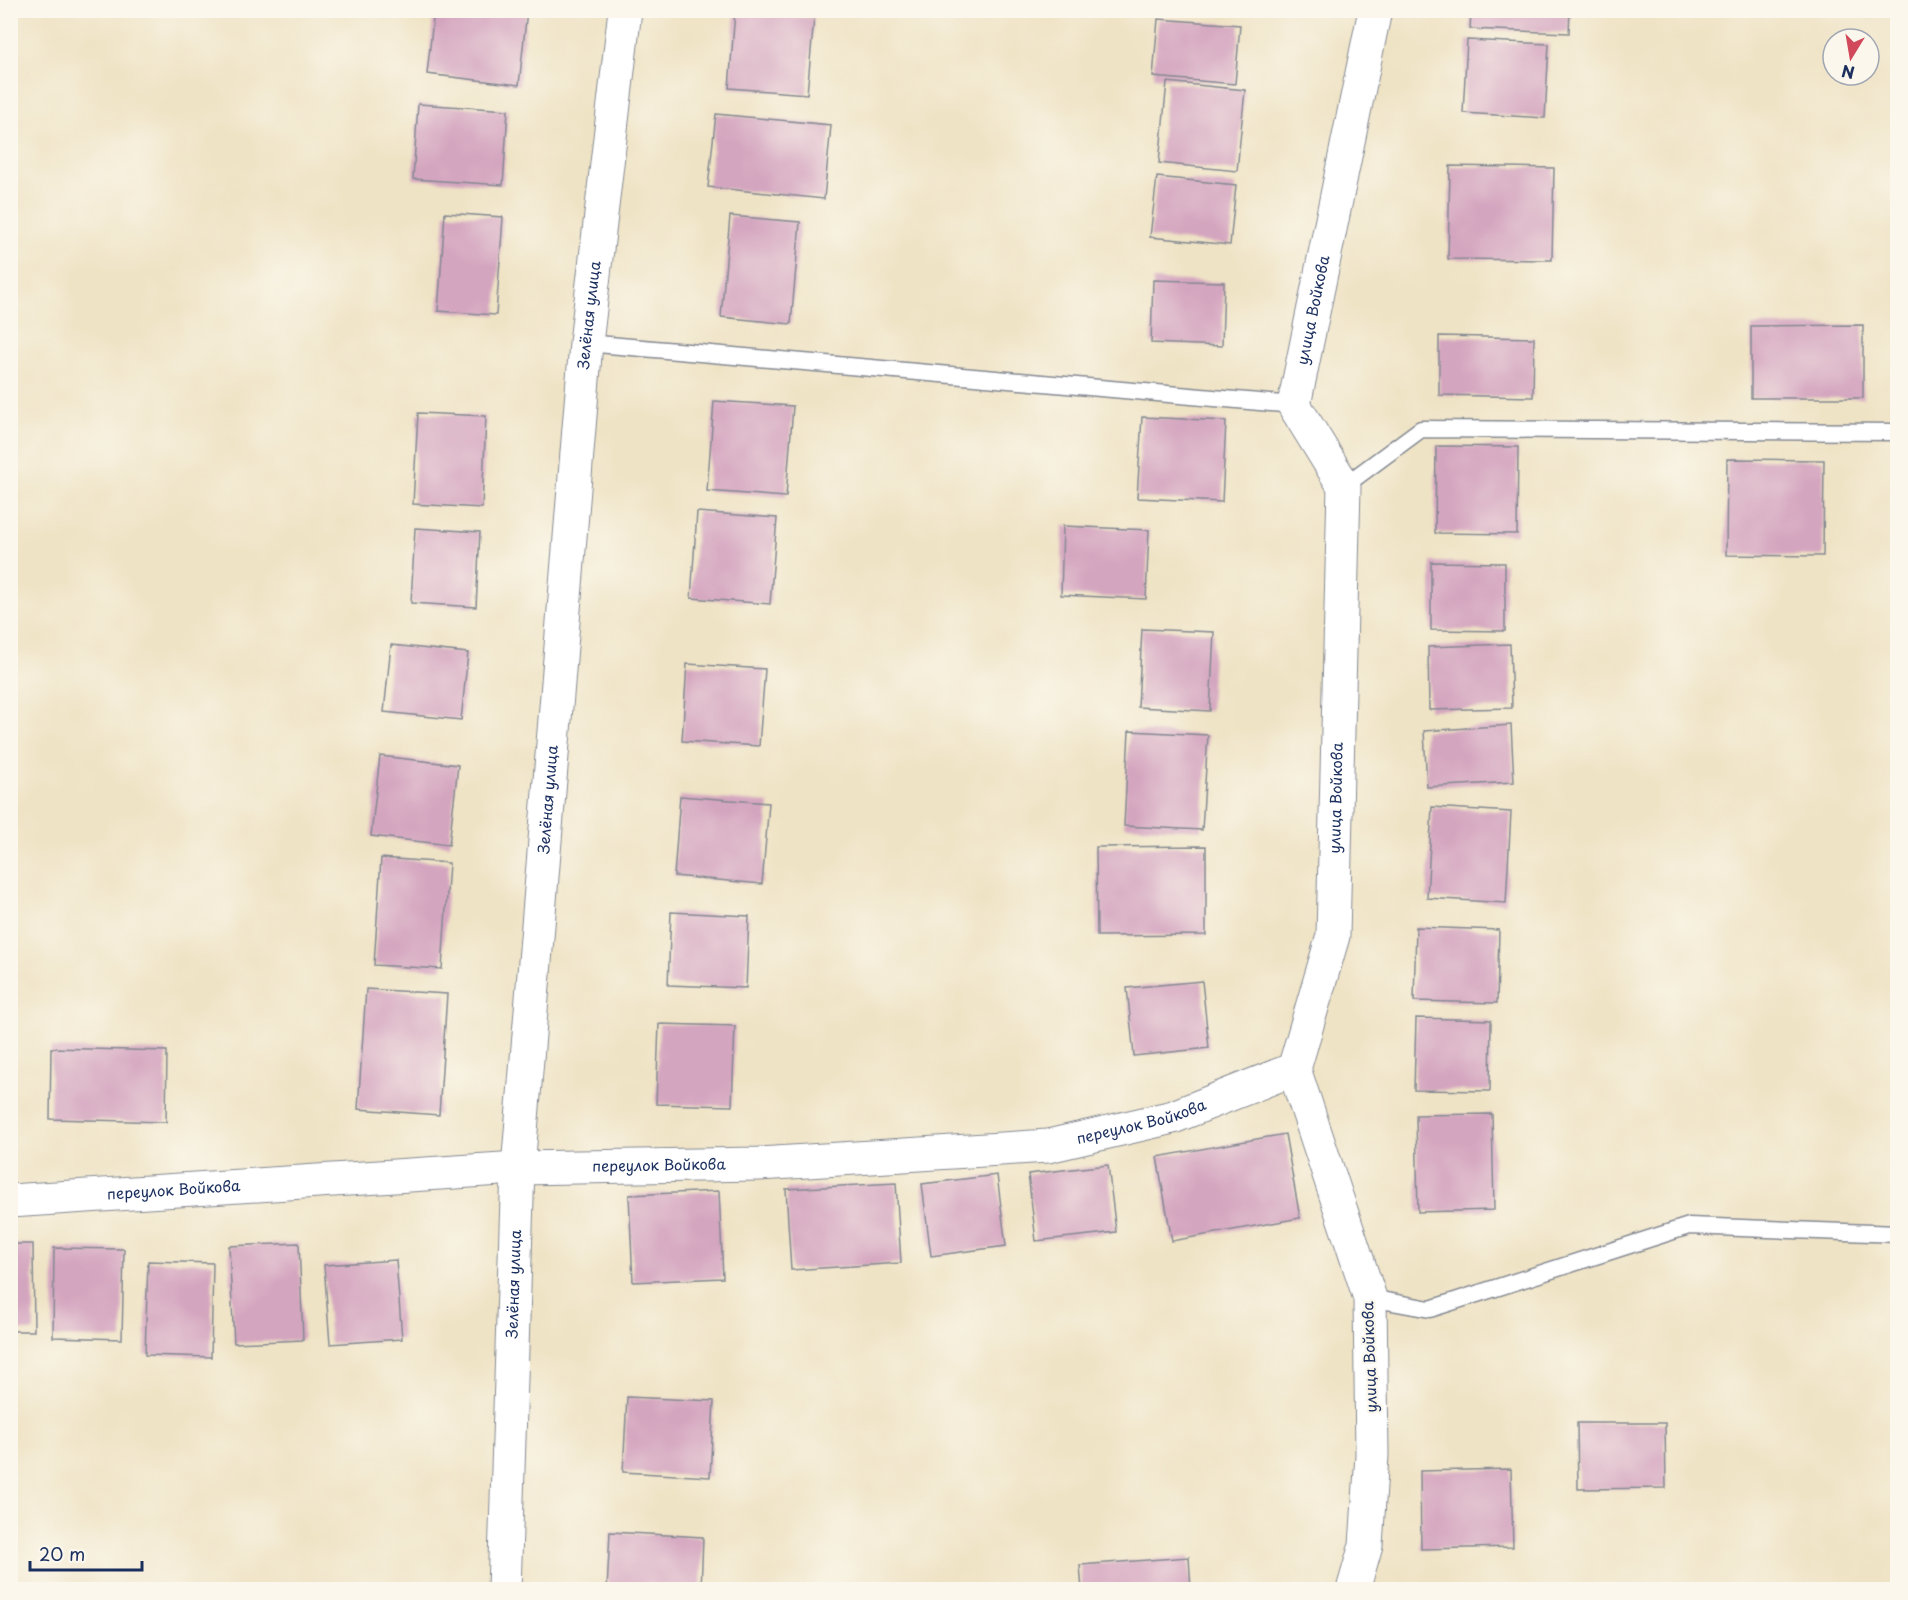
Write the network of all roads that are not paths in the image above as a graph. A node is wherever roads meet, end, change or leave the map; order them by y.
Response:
1 (625, 10) edge
2 (1375, 10) edge
3 (586, 343) junction
4 (1294, 405) junction
5 (1898, 432) edge
6 (1344, 486) junction
7 (1294, 1069) junction
8 (518, 1168) junction
9 (10, 1201) edge
10 (1898, 1234) edge
11 (1370, 1298) junction
12 (504, 1590) edge
13 (1353, 1590) edge

1 - 3 street, Зелёная улица
2 - 4 street, улица Войкова
3 - 4 lane
3 - 8 street, Зелёная улица
4 - 6 street
5 - 6 lane
6 - 7 street, улица Войкова
7 - 8 street, переулок Войкова
7 - 11 street, улица Войкова
8 - 9 street, переулок Войкова
8 - 12 street, Зелёная улица
10 - 11 lane
11 - 13 street, улица Войкова

